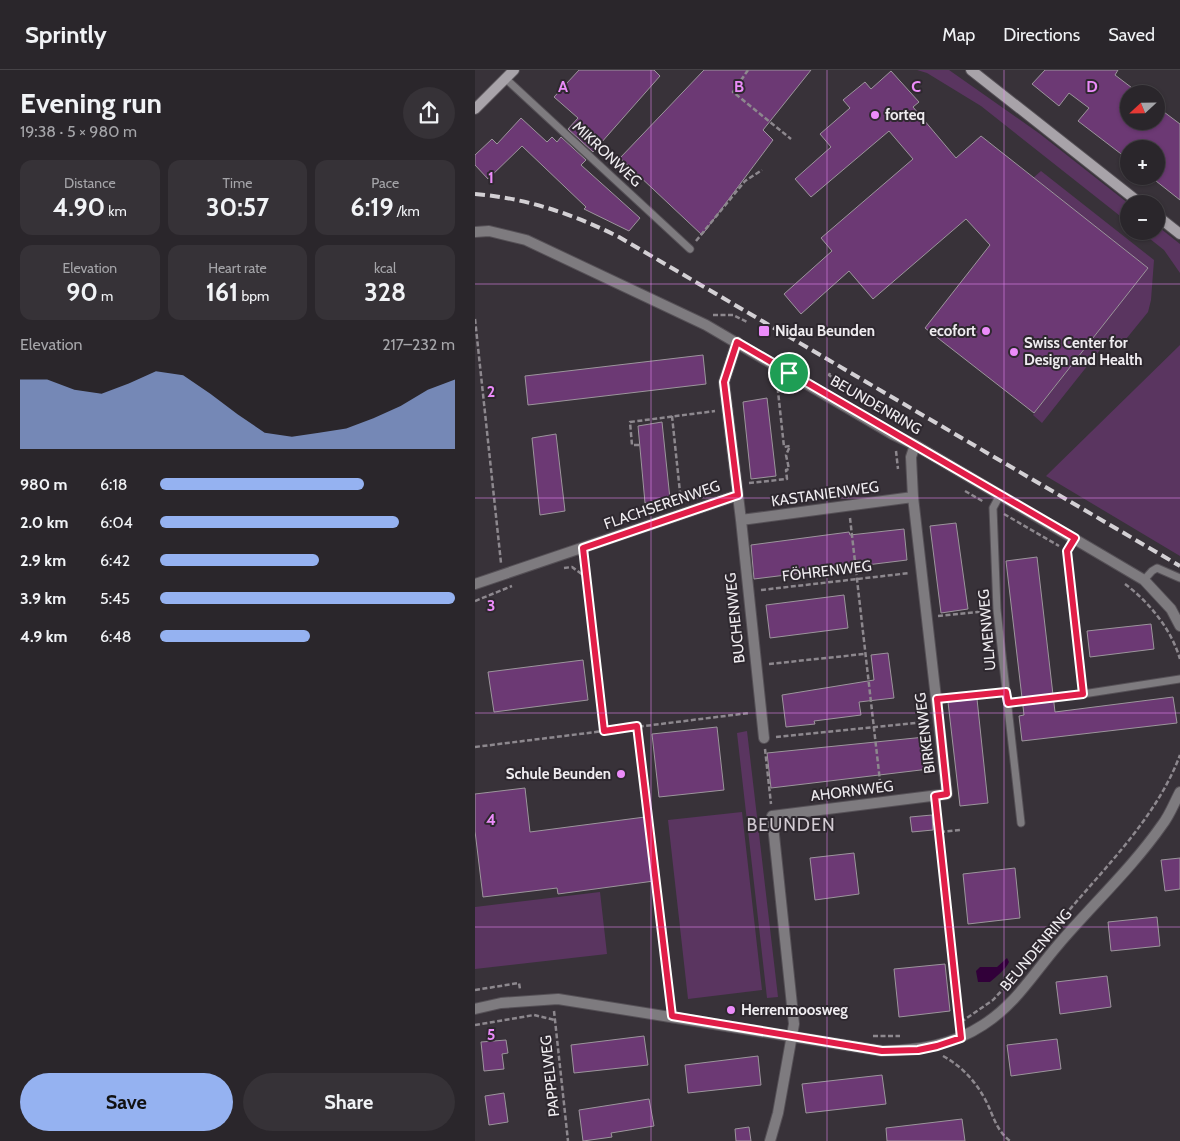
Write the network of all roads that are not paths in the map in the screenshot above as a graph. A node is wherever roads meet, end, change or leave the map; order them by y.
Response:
1 (514, 70) edge
2 (971, 70) edge
3 (505, 78) junction
4 (475, 109) edge
5 (1130, 195) edge
6 (1165, 223) edge
7 (475, 232) edge
8 (1180, 234) edge
9 (690, 249) road end
10 (737, 342) junction
11 (915, 445) junction
12 (738, 495) junction
13 (1000, 495) junction
14 (913, 497) junction
15 (741, 520) junction
16 (1075, 538) junction
17 (1180, 578) edge
18 (1144, 580) junction
19 (475, 584) edge
20 (1071, 593) road end
21 (1180, 626) edge
22 (1180, 679) edge
23 (1083, 694) road end
24 (764, 738) road end
25 (1180, 792) edge
26 (935, 796) joint
27 (1021, 824) dead end
28 (661, 923) road end
29 (475, 1009) edge
30 (672, 1016) junction
31 (793, 1036) junction
32 (770, 1141) edge

1 - 3 main road
2 - 5 main road
3 - 4 main road
3 - 9 lane, MIKRONWEG
6 - 8 main road
7 - 10 street, BEUNDENRING
10 - 11 street, BEUNDENRING
10 - 12 street, FLACHSERENWEG
11 - 13 street, BEUNDENRING
11 - 14 street, BIRKENWEG
12 - 15 street, BUCHENWEG
12 - 19 street, FLACHSERENWEG
13 - 16 street, BEUNDENRING
13 - 27 lane, ULMENWEG
14 - 15 street, KASTANIENWEG
14 - 26 street, BIRKENWEG
15 - 24 street, BUCHENWEG
16 - 18 street, BEUNDENRING
16 - 20 lane
17 - 18 lane
18 - 21 street, BEUNDENRING
22 - 23 lane
25 - 31 street, BEUNDENRING
26 - 31 street, AHORNWEG
28 - 30 lane
29 - 30 street, BEUNDENRING
30 - 31 street, BEUNDENRING
31 - 32 street

